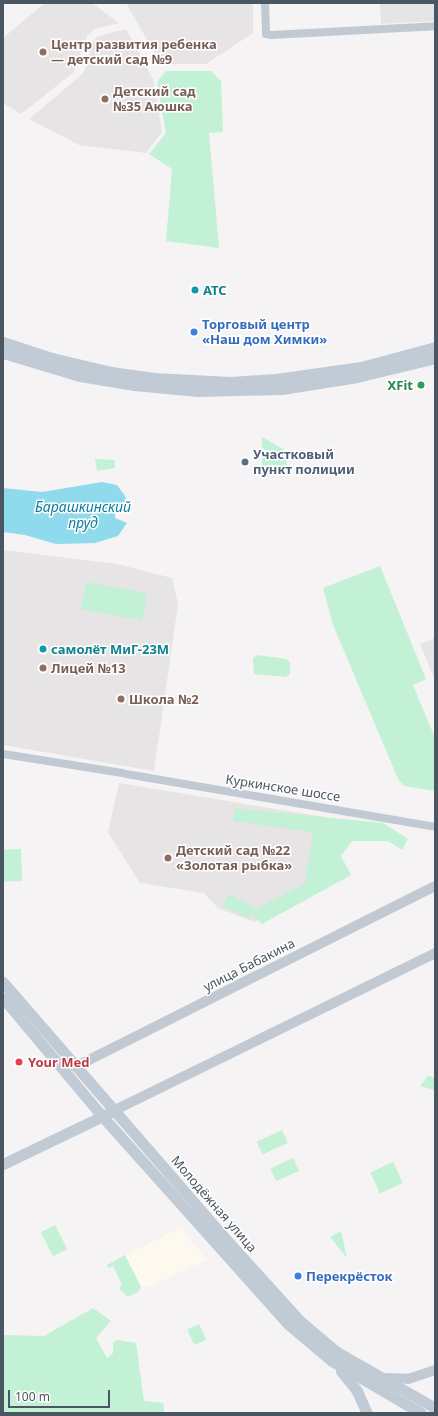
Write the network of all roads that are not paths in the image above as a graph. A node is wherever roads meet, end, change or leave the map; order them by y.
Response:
1 (264, 3) edge
2 (435, 26) edge
3 (3, 342) edge
4 (435, 347) edge
5 (3, 353) edge
6 (435, 358) edge
7 (3, 754) edge
8 (435, 827) edge
9 (435, 886) edge
10 (435, 953) edge
11 (3, 982) edge
12 (3, 998) edge
13 (75, 1067) junction
14 (113, 1111) junction
15 (102, 1116) junction
16 (3, 1164) edge
17 (332, 1361) junction
18 (435, 1370) edge
19 (380, 1378) junction
20 (435, 1408) edge
21 (367, 1413) edge
22 (421, 1413) edge

1 - 2 street
3 - 4 main road
5 - 6 main road
7 - 8 street, Куркинское шоссе
9 - 13 street, улица Бабакина
10 - 14 street
11 - 13 main road, Молодёжная улица
12 - 15 main road, Молодёжная улица
13 - 14 main road, Молодёжная улица
14 - 15 main road
14 - 19 main road, Молодёжная улица
15 - 16 main road
15 - 17 main road, Молодёжная улица
17 - 21 main road
17 - 22 main road, Молодёжная улица
18 - 19 street
19 - 20 main road, Молодёжная улица

